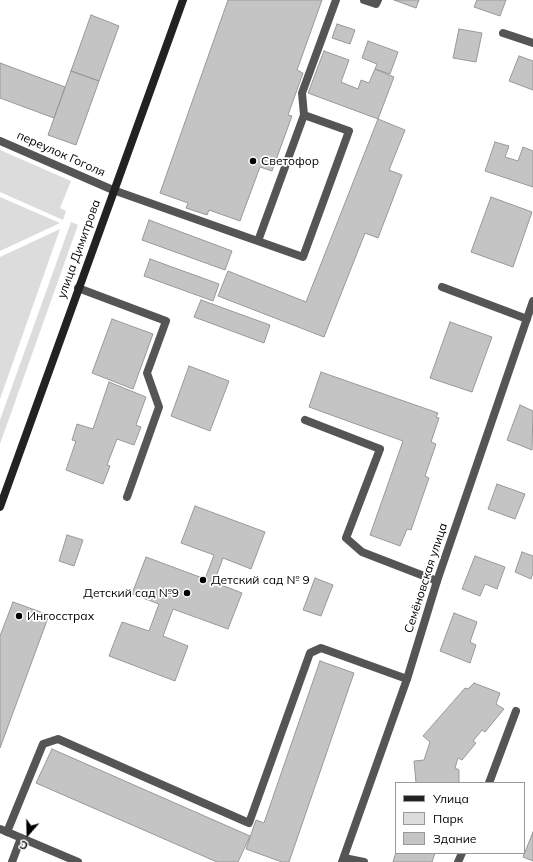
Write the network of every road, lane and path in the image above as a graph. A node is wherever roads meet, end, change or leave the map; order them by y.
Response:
1 (183, 0) edge
2 (336, 0) edge
3 (364, 0) edge
4 (378, 0) edge
5 (503, 33) dead end
6 (533, 43) edge
7 (304, 115) junction
8 (0, 141) edge
9 (113, 190) junction
10 (258, 241) junction
11 (442, 287) dead end
12 (78, 288) junction
13 (533, 301) edge
14 (527, 319) junction
15 (304, 420) dead end
16 (127, 497) dead end
17 (0, 507) edge
18 (437, 581) junction
19 (407, 680) junction
20 (516, 711) dead end
21 (489, 782) edge
22 (3, 831) edge
23 (21, 838) junction
24 (343, 860) edge
25 (12, 862) edge
26 (78, 862) edge
27 (364, 862) edge

1 - 9 main road, улица Димитрова
2 - 7 street
3 - 4 street
5 - 6 street
7 - 10 street
7 - 10 street, переулок Гоголя
8 - 9 street, переулок Гоголя
9 - 10 street, переулок Гоголя
9 - 12 main road, улица Димитрова
11 - 14 street
12 - 16 street
12 - 17 main road, улица Димитрова
13 - 14 street, Семёновская улица
14 - 18 street, Семёновская улица
15 - 18 street
18 - 19 street, Семёновская улица
19 - 22 street
19 - 24 street, Семёновская улица
20 - 21 street
22 - 23 street
23 - 25 street
23 - 26 street
24 - 27 street

